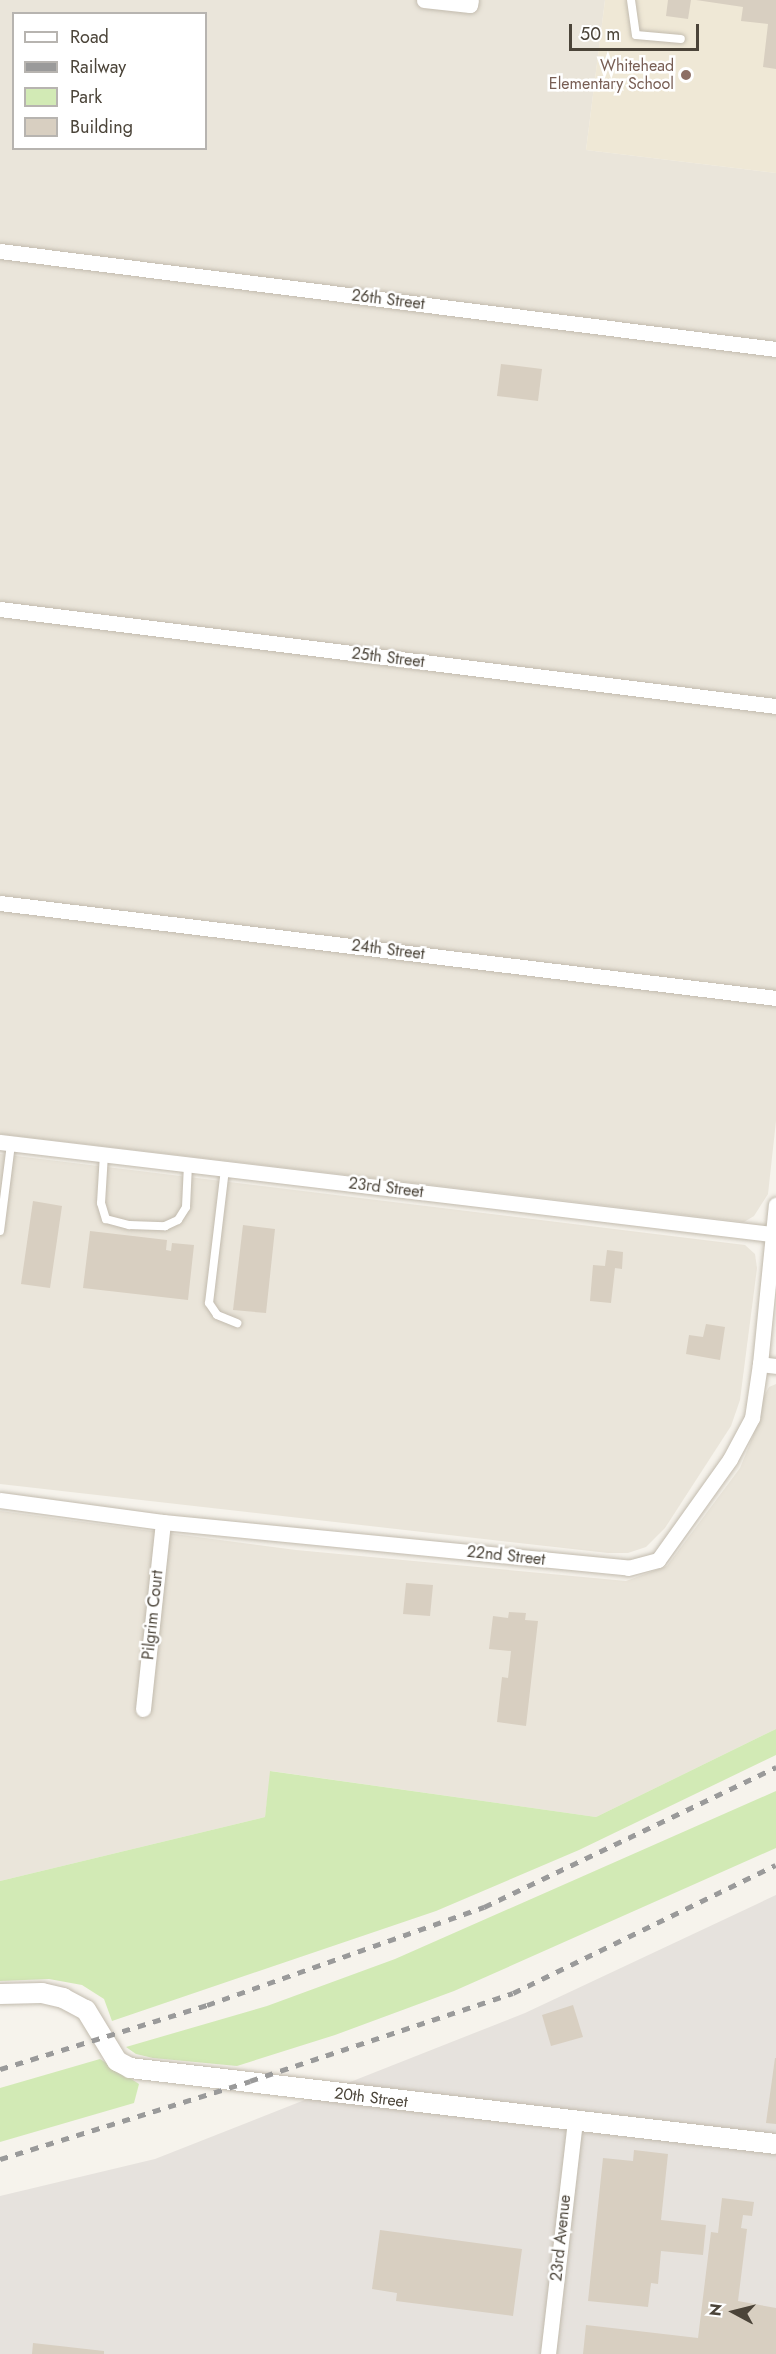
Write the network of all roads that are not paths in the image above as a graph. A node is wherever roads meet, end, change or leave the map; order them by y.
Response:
1 (424, 0) edge
2 (631, 0) edge
3 (471, 3) edge
4 (681, 39) dead end
5 (0, 251) edge
6 (776, 349) edge
7 (0, 609) edge
8 (776, 706) edge
9 (0, 903) edge
10 (776, 998) edge
11 (6, 1143) edge
12 (104, 1154) junction
13 (188, 1164) junction
14 (225, 1169) junction
15 (776, 1208) edge
16 (0, 1231) edge
17 (772, 1234) junction
18 (237, 1323) dead end
19 (760, 1364) junction
20 (776, 1366) edge
21 (0, 1500) edge
22 (163, 1522) junction
23 (143, 1709) dead end
24 (0, 1995) edge
25 (575, 2121) junction
26 (776, 2144) edge
27 (548, 2354) edge

1 - 3 street
2 - 4 lane
5 - 6 street, 26th Street
7 - 8 street, 25th Street
9 - 10 street, 24th Street
11 - 12 street, 23rd Street
11 - 16 lane
12 - 13 street, 23rd Street
12 - 13 lane
13 - 14 street, 23rd Street
14 - 17 street, 23rd Street
14 - 18 lane
15 - 17 street, 22nd Street
17 - 19 street, 22nd Street
19 - 20 street
19 - 22 street, 22nd Street
21 - 22 street, 22nd Street
22 - 23 street, Pilgrim Court
24 - 25 street, 20th Street
25 - 26 street, 20th Street
25 - 27 street, 23rd Avenue

